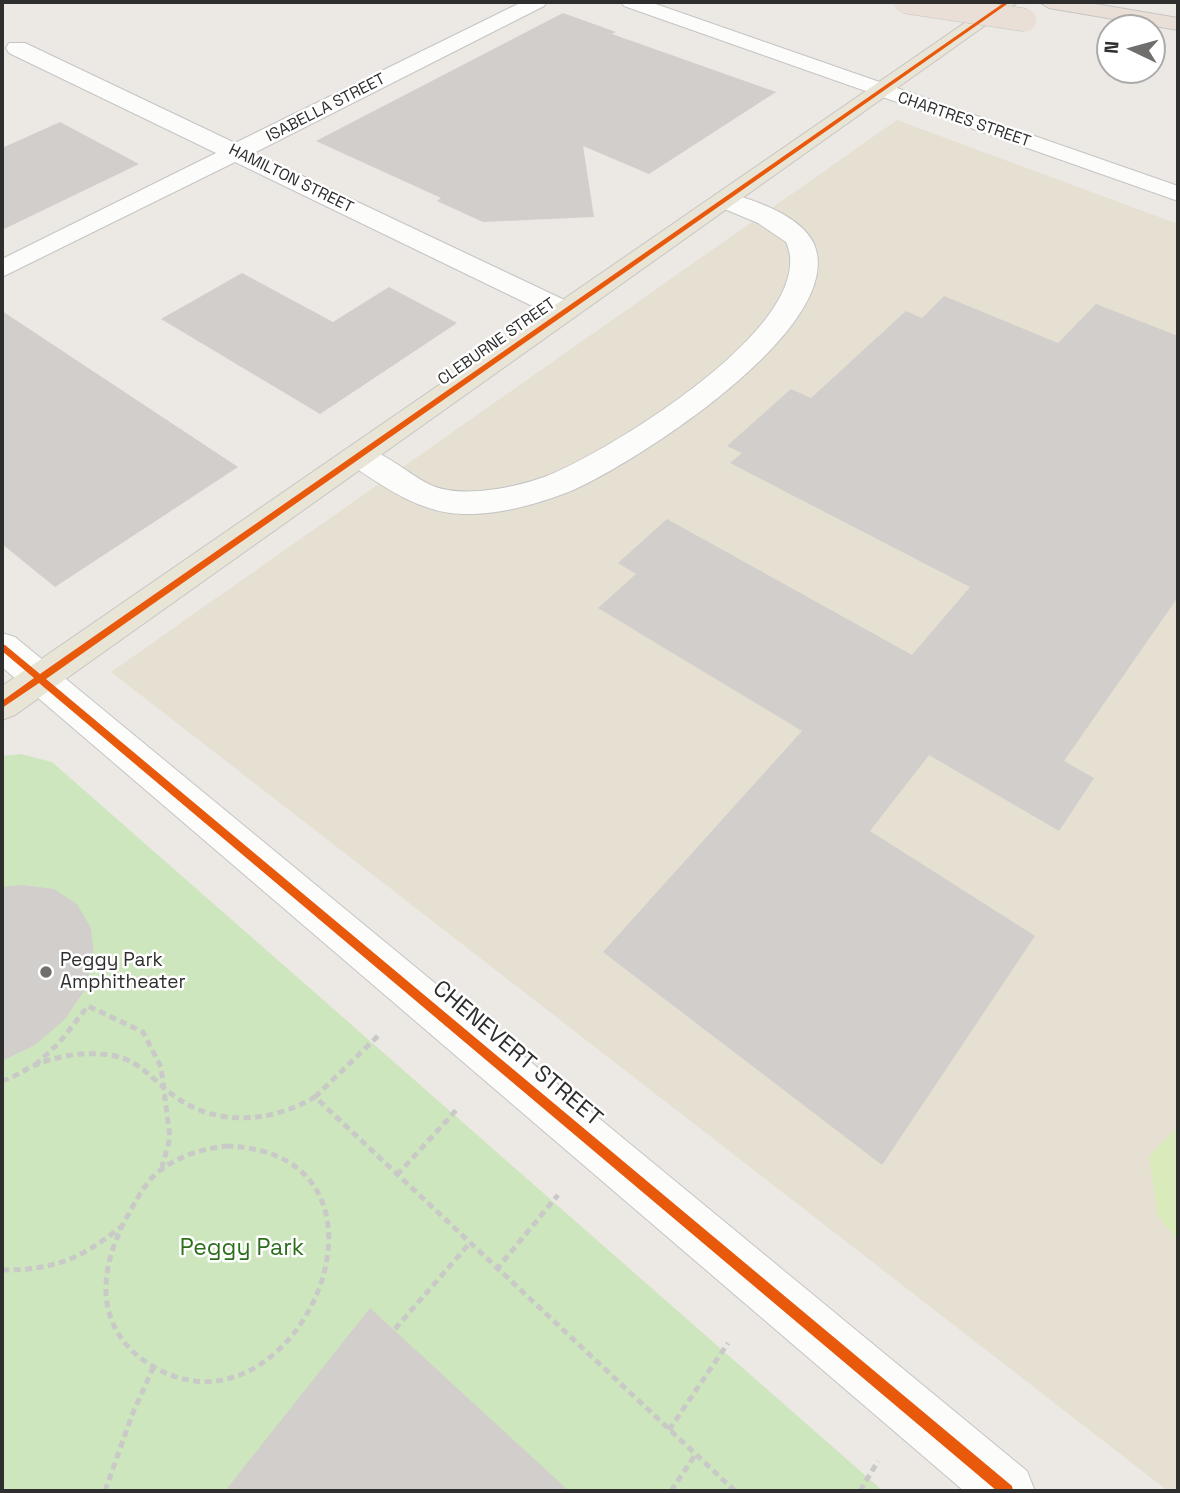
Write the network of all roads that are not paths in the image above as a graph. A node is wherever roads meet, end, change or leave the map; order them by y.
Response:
1 (537, 2) edge
2 (631, 2) edge
3 (905, 2) edge
4 (1008, 2) edge
5 (1049, 2) edge
6 (1097, 10) junction
7 (1178, 24) edge
8 (17, 48) dead end
9 (880, 91) junction
10 (236, 153) junction
11 (1178, 194) edge
12 (724, 200) junction
13 (2, 269) edge
14 (565, 311) junction
15 (359, 456) junction
16 (2, 647) edge
17 (40, 679) junction
18 (2, 705) edge
19 (1007, 1491) edge

1 - 10 street, ISABELLA STREET
2 - 9 street, CHARTRES STREET
3 - 6 highway, bridge
4 - 9 main road, CLEBURNE STREET
5 - 6 highway
6 - 7 highway
8 - 10 street, HAMILTON STREET
9 - 11 street, CHARTRES STREET
9 - 12 main road, CLEBURNE STREET
10 - 13 street, ISABELLA STREET
10 - 14 street, HAMILTON STREET
12 - 14 main road, CLEBURNE STREET
12 - 15 street
14 - 15 main road, CLEBURNE STREET
15 - 17 main road, CLEBURNE STREET
16 - 17 street, CHENEVERT STREET
17 - 18 main road, CLEBURNE STREET
17 - 19 street, CHENEVERT STREET

